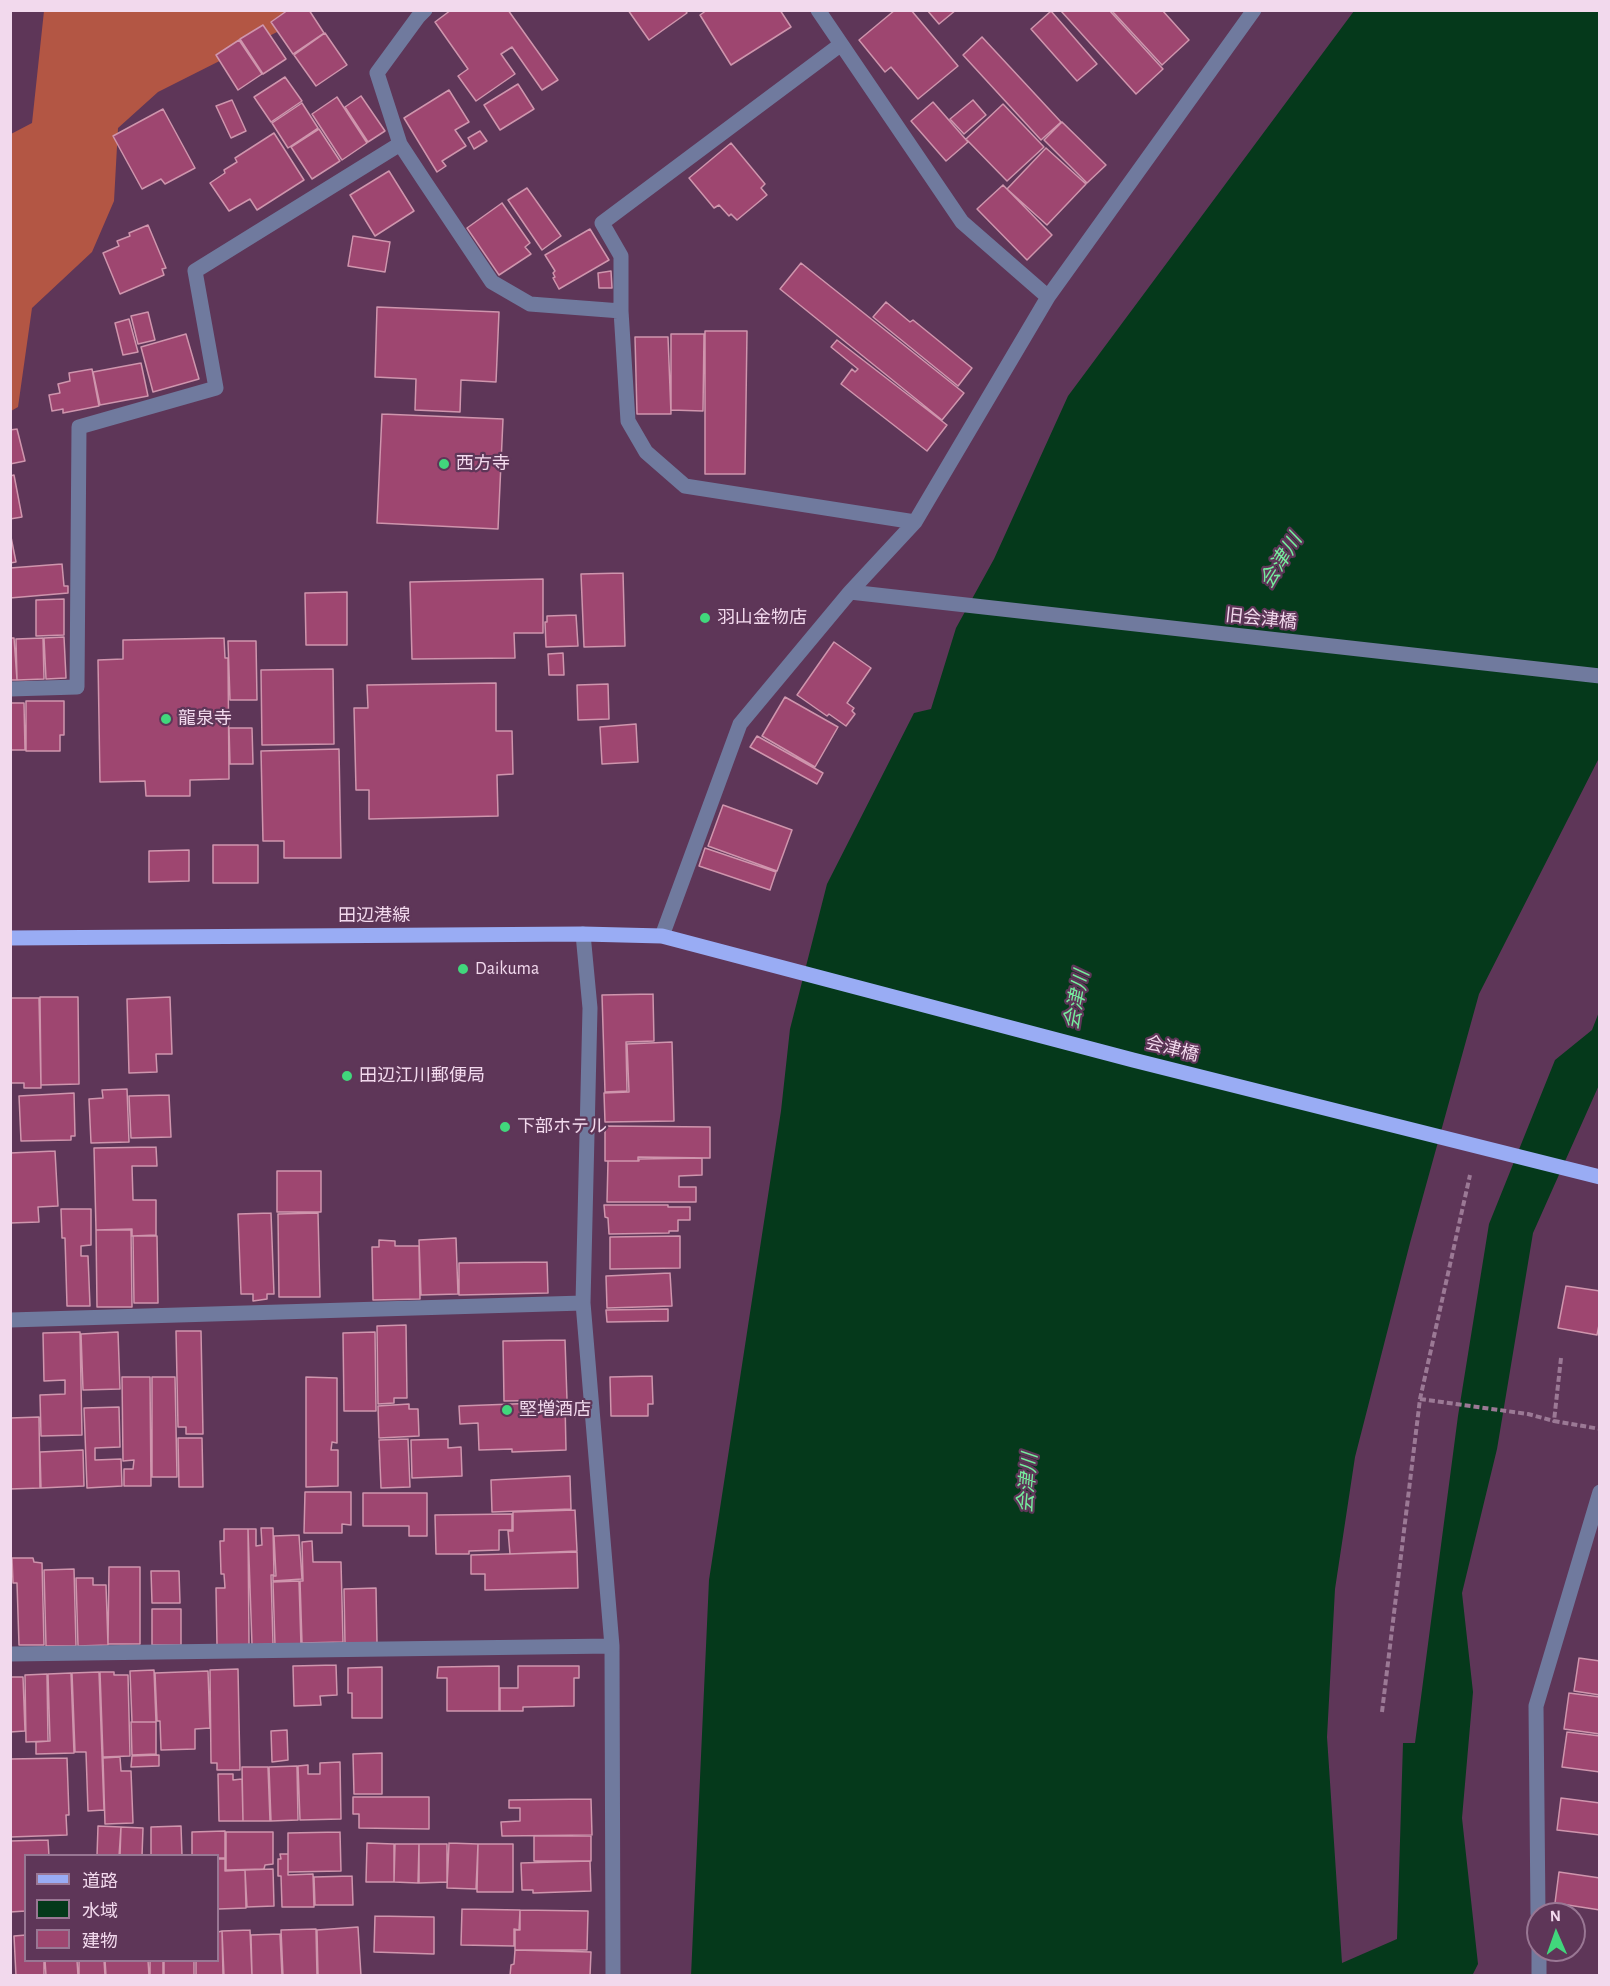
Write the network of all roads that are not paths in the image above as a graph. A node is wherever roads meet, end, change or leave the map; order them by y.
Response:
1 (425, 10) edge
2 (818, 10) edge
3 (1254, 10) edge
4 (840, 45) junction
5 (400, 144) junction
6 (1048, 297) junction
7 (621, 311) junction
8 (915, 522) junction
9 (850, 592) junction
10 (1599, 676) edge
11 (10, 689) edge
12 (583, 934) junction
13 (662, 936) junction
14 (10, 938) edge
15 (735, 955) joint
16 (1599, 1177) edge
17 (583, 1303) junction
18 (10, 1320) edge
19 (1599, 1492) edge
20 (612, 1646) junction
21 (10, 1654) edge
22 (1538, 1902) edge
23 (613, 1976) edge

1 - 5 street
2 - 4 street
3 - 6 street
4 - 6 street
4 - 7 street
5 - 7 street
5 - 11 street
6 - 8 street
7 - 8 street
8 - 9 street
9 - 10 street, 旧会津橋
9 - 13 street
12 - 13 main road, 田辺港線
12 - 14 main road, 田辺港線
12 - 17 street
13 - 15 main road, 田辺港線
15 - 16 main road, 会津橋
17 - 18 street
17 - 20 street
19 - 22 street
20 - 21 street
20 - 23 street

